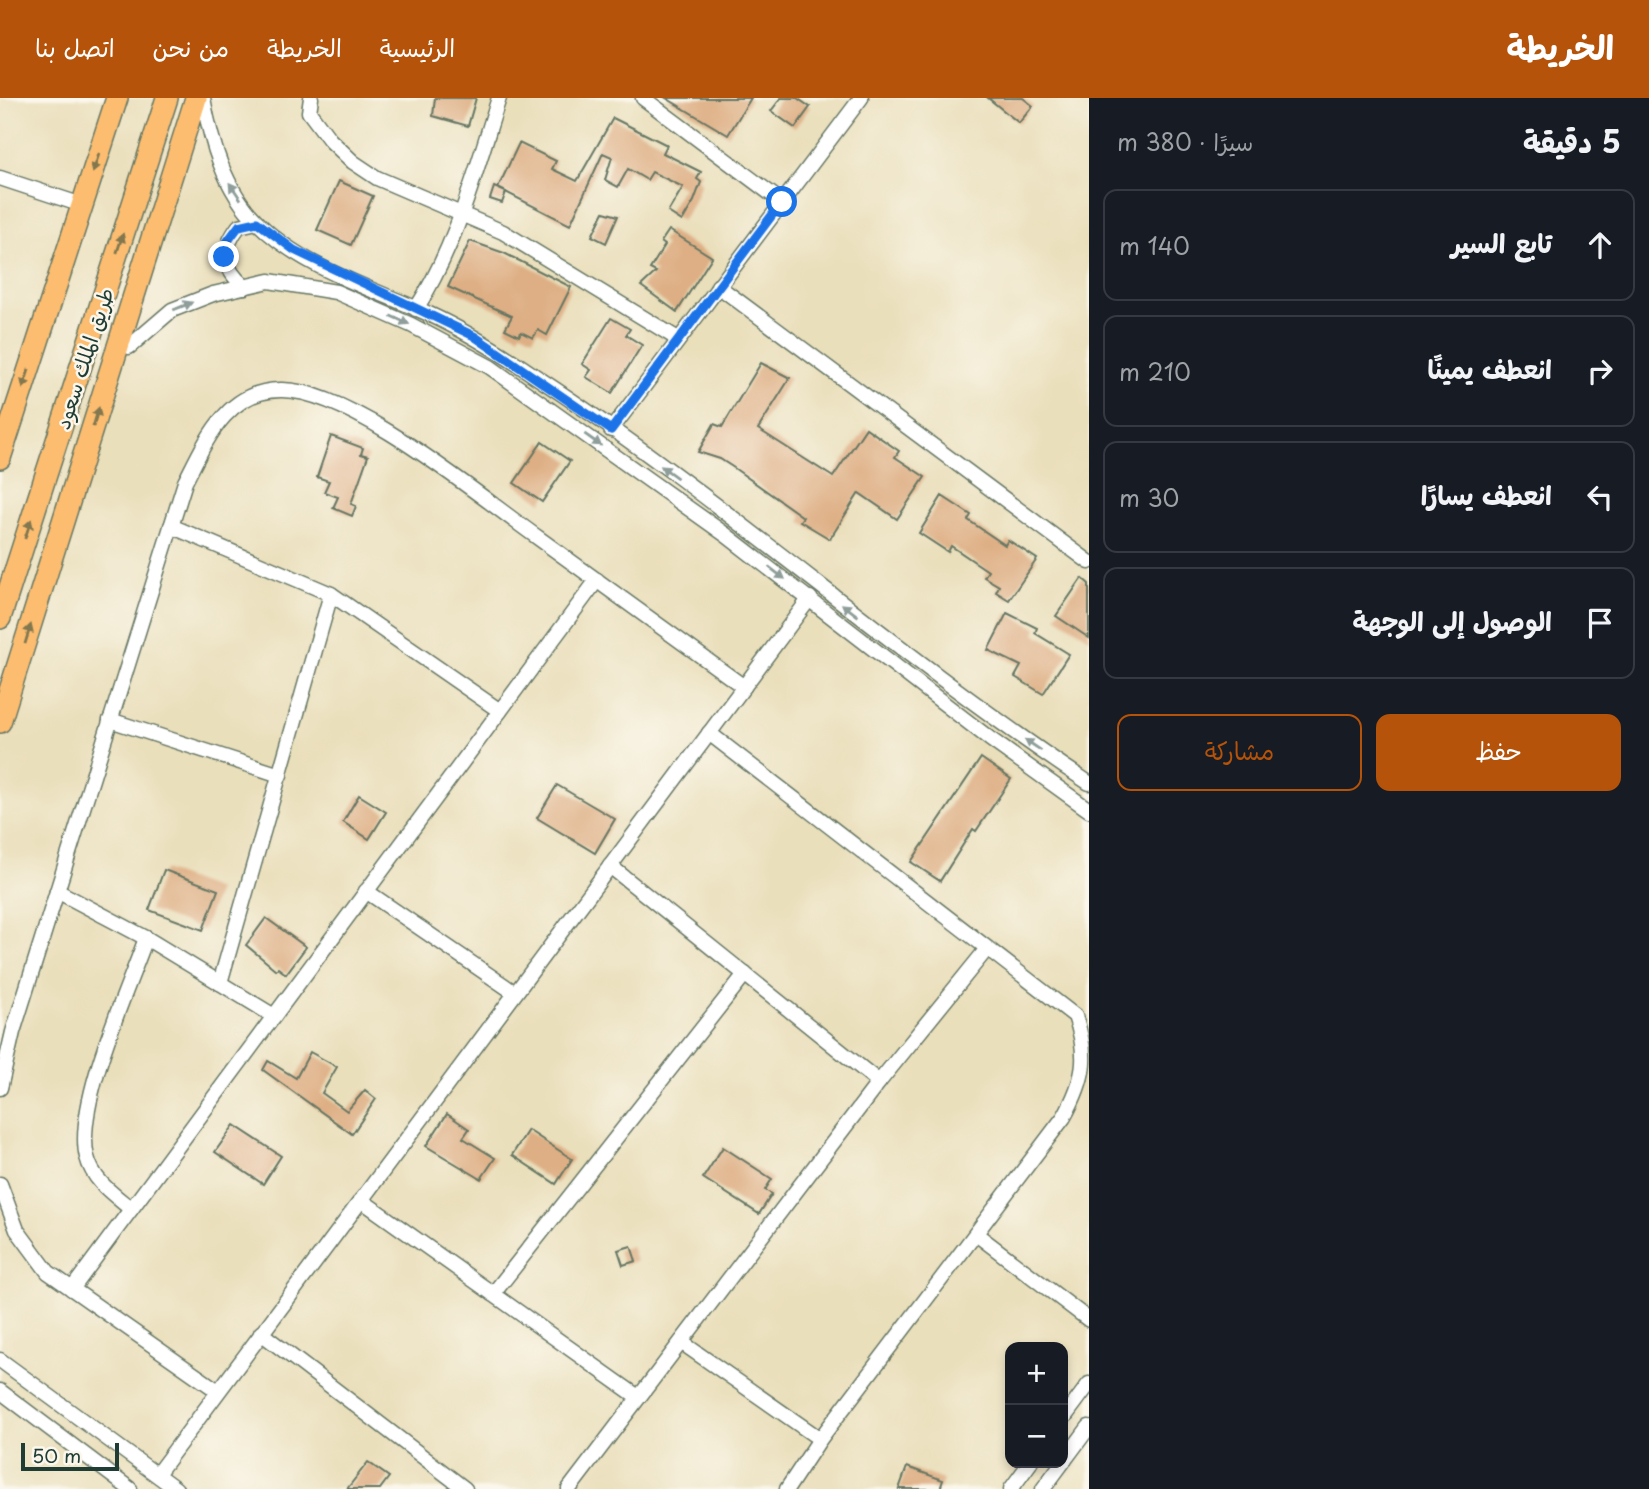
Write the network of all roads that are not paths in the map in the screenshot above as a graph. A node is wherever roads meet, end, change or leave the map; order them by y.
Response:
1 (117, 98) edge
2 (167, 98) edge
3 (196, 98) edge
4 (203, 98) edge
5 (311, 98) edge
6 (499, 98) edge
7 (643, 98) edge
8 (861, 98) edge
9 (0, 178) edge
10 (782, 202) junction
11 (82, 205) junction
12 (462, 213) junction
13 (257, 222) junction
14 (245, 286) junction
15 (718, 286) junction
16 (416, 309) junction
17 (678, 340) junction
18 (129, 347) dead end
19 (611, 430) junction
20 (0, 458) edge
21 (171, 526) junction
22 (1089, 562) edge
23 (597, 580) junction
24 (331, 594) junction
25 (810, 598) junction
26 (0, 618) edge
27 (744, 687) junction
28 (500, 711) junction
29 (110, 720) junction
30 (0, 722) edge
31 (709, 733) junction
32 (280, 775) junction
33 (1087, 778) edge
34 (1089, 810) edge
35 (610, 866) junction
36 (57, 891) junction
37 (366, 891) junction
38 (146, 938) junction
39 (986, 950) junction
40 (745, 974) junction
41 (220, 983) junction
42 (515, 993) junction
43 (274, 1016) junction
44 (879, 1082) junction
45 (0, 1088) edge
46 (0, 1184) edge
47 (361, 1200) junction
48 (131, 1209) junction
49 (976, 1234) junction
50 (72, 1289) junction
51 (493, 1294) junction
52 (1089, 1320) edge
53 (261, 1334) junction
54 (681, 1342) junction
55 (0, 1360) edge
56 (1089, 1384) edge
57 (0, 1391) edge
58 (218, 1391) junction
59 (639, 1397) junction
60 (1068, 1412) edge
61 (1089, 1427) edge
62 (820, 1439) junction
63 (1026, 1468) edge
64 (156, 1474) junction
65 (130, 1489) edge
66 (176, 1489) edge
67 (465, 1489) edge
68 (569, 1489) edge
69 (787, 1489) edge
70 (1010, 1489) edge
71 (1043, 1489) edge

1 -> 11 main road
26 -> 2 main road, طريق الملك سعود
30 -> 3 main road
13 -> 4 street
5 - 12 street
6 - 12 street
7 - 10 street
8 - 10 street
9 - 11 street
10 - 15 street
11 -> 20 main road
12 - 16 street
12 - 17 street
13 - 14 street
13 - 16 street
18 -> 14 street
14 -> 25 street
15 - 17 street
15 - 22 street
16 - 19 street
17 - 19 street
33 -> 19 street
21 - 23 street
21 - 24 street
21 - 29 street
23 - 27 street
23 - 28 street
24 - 28 street
24 - 32 street
25 - 27 street
25 - 34 street
27 - 31 street
28 - 37 street
29 - 32 street
29 - 36 street
31 - 35 street
31 - 39 street
32 - 41 street
35 - 40 street
35 - 42 street
36 - 38 street
36 - 45 street
37 - 42 street
37 - 43 street
38 - 41 street
38 - 48 street
39 - 44 street
39 - 49 street
40 - 44 street
40 - 51 street
41 - 43 street
42 - 47 street
43 - 48 street
44 - 54 street
46 - 50 street
47 - 51 street
47 - 53 street
48 - 50 street
49 - 52 street
49 - 62 street
50 - 58 street
51 - 59 street
53 - 58 street
53 - 67 street
54 - 59 street
54 - 62 street
55 - 64 street
56 - 60 street
57 - 65 street
58 - 64 street
59 - 68 street
61 - 71 street
62 - 69 street
63 - 70 street
64 - 66 street

